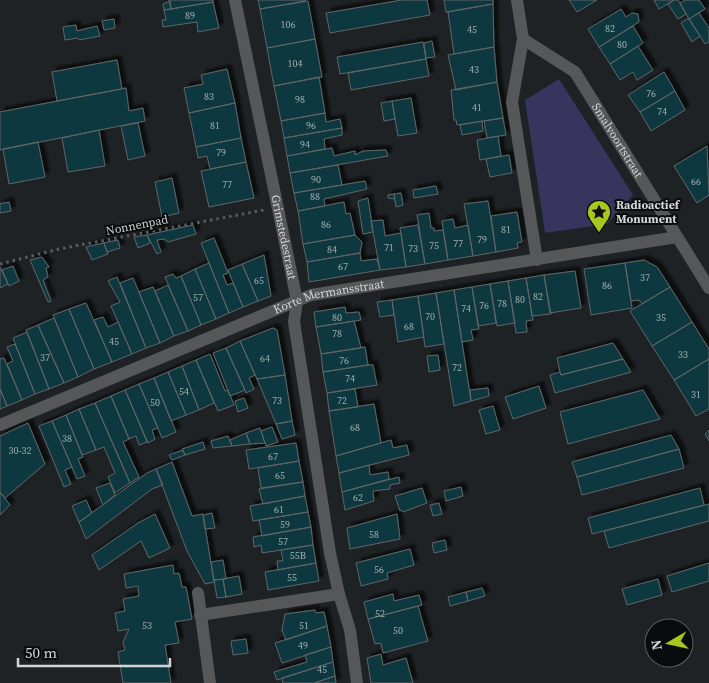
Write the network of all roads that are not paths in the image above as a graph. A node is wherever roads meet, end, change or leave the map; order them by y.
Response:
1 (235, 0) edge
2 (518, 0) edge
3 (523, 39) junction
4 (677, 237) junction
5 (538, 260) junction
6 (709, 288) edge
7 (297, 301) junction
8 (0, 425) edge
9 (198, 593) dead end
10 (339, 594) junction
11 (200, 615) junction
12 (210, 683) edge
13 (357, 683) edge

1 - 7 street, Grimstedestraat
2 - 3 street
3 - 4 street, Smalvoortstraat
3 - 5 street
4 - 5 street, Korte Mermansstraat
4 - 6 street, Smalvoortstraat
5 - 7 street, Korte Mermansstraat
7 - 8 street, Korte Mermansstraat
7 - 10 street, Grimstedestraat
9 - 11 street
10 - 11 street
10 - 13 street, Grimstedestraat
11 - 12 street

